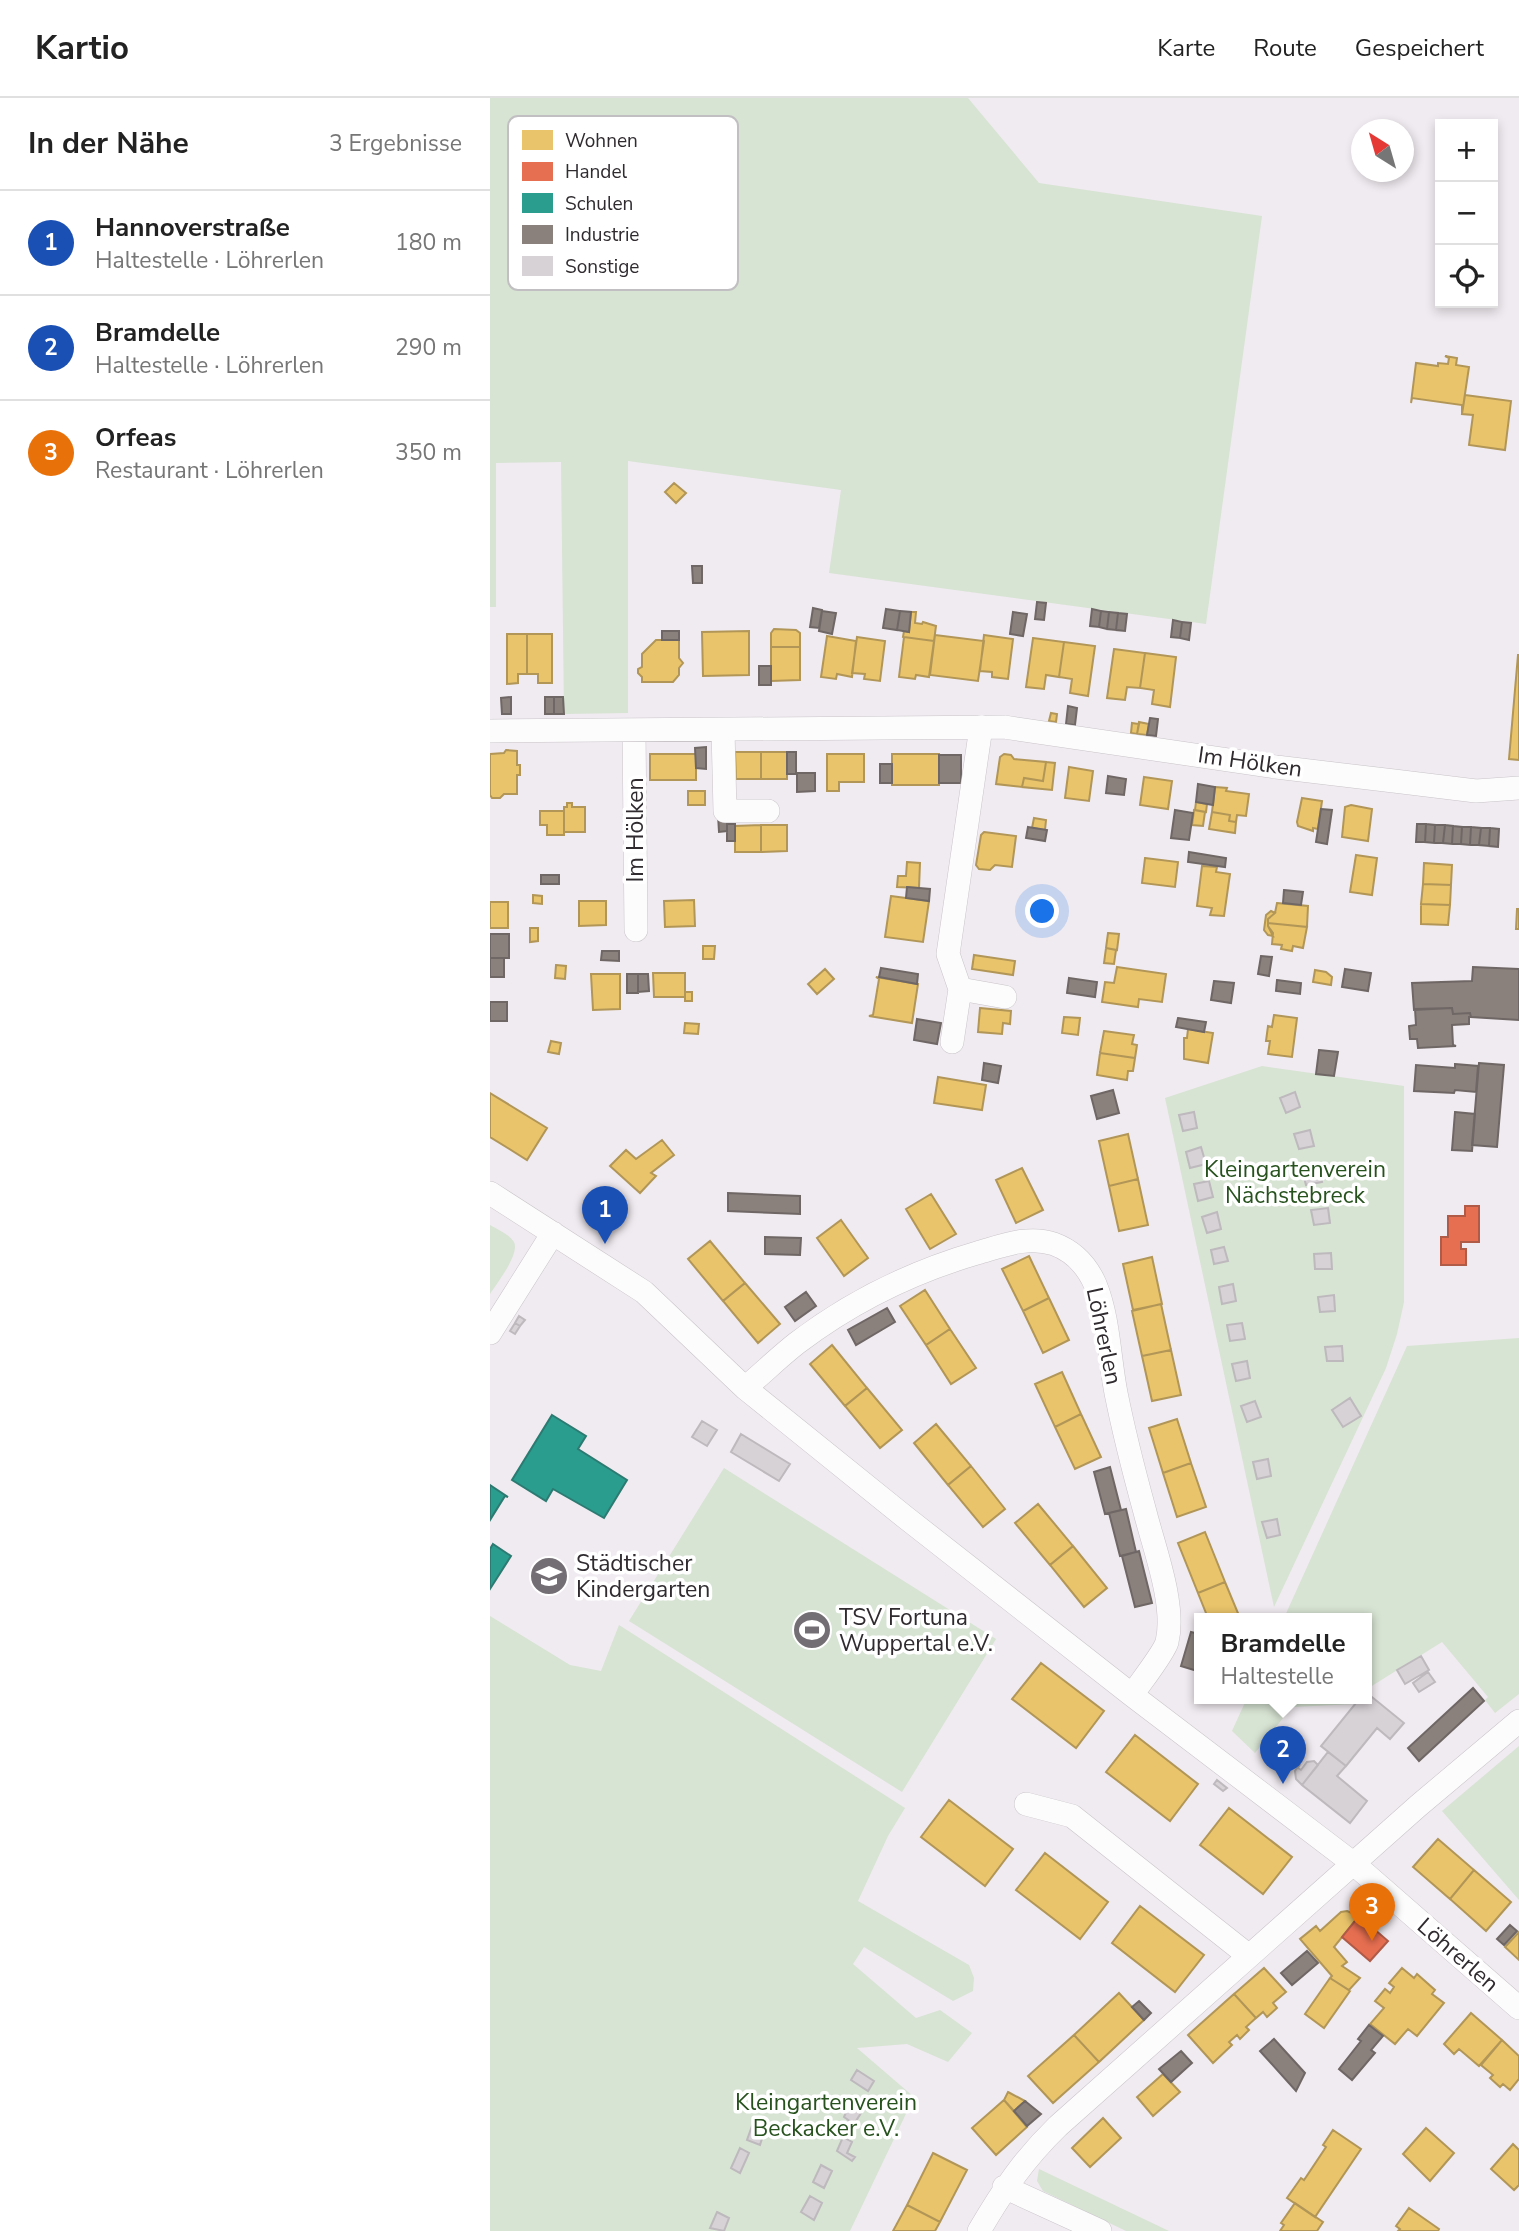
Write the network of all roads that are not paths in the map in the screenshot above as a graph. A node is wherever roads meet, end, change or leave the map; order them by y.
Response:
1 (981, 727) junction
2 (634, 730) junction
3 (723, 730) junction
4 (490, 731) edge
5 (1519, 788) edge
6 (768, 811) dead end
7 (636, 930) dead end
8 (960, 989) junction
9 (1005, 997) dead end
10 (951, 1042) dead end
11 (490, 1193) edge
12 (553, 1233) junction
13 (490, 1333) edge
14 (746, 1388) junction
15 (1132, 1695) junction
16 (1519, 1721) edge
17 (1026, 1804) dead end
18 (1354, 1864) junction
19 (1249, 1956) junction
20 (1519, 2008) edge
21 (1004, 2188) junction
22 (979, 2231) edge
23 (1100, 2231) edge

1 - 3 street, Im Hölken
1 - 5 street, Im Hölken
1 - 8 street
2 - 3 street, Im Hölken
2 - 4 street, Im Hölken
2 - 7 street, Im Hölken
3 - 6 street
8 - 9 street
8 - 10 street
11 - 12 street, Löhrerlen
12 - 13 street
12 - 14 street, Löhrerlen
14 - 15 street, Löhrerlen
14 - 15 street, Löhrerlen
15 - 18 street, Löhrerlen
16 - 18 street
17 - 19 street
18 - 19 street
18 - 20 street, Löhrerlen
19 - 21 street
21 - 22 street
21 - 23 street

